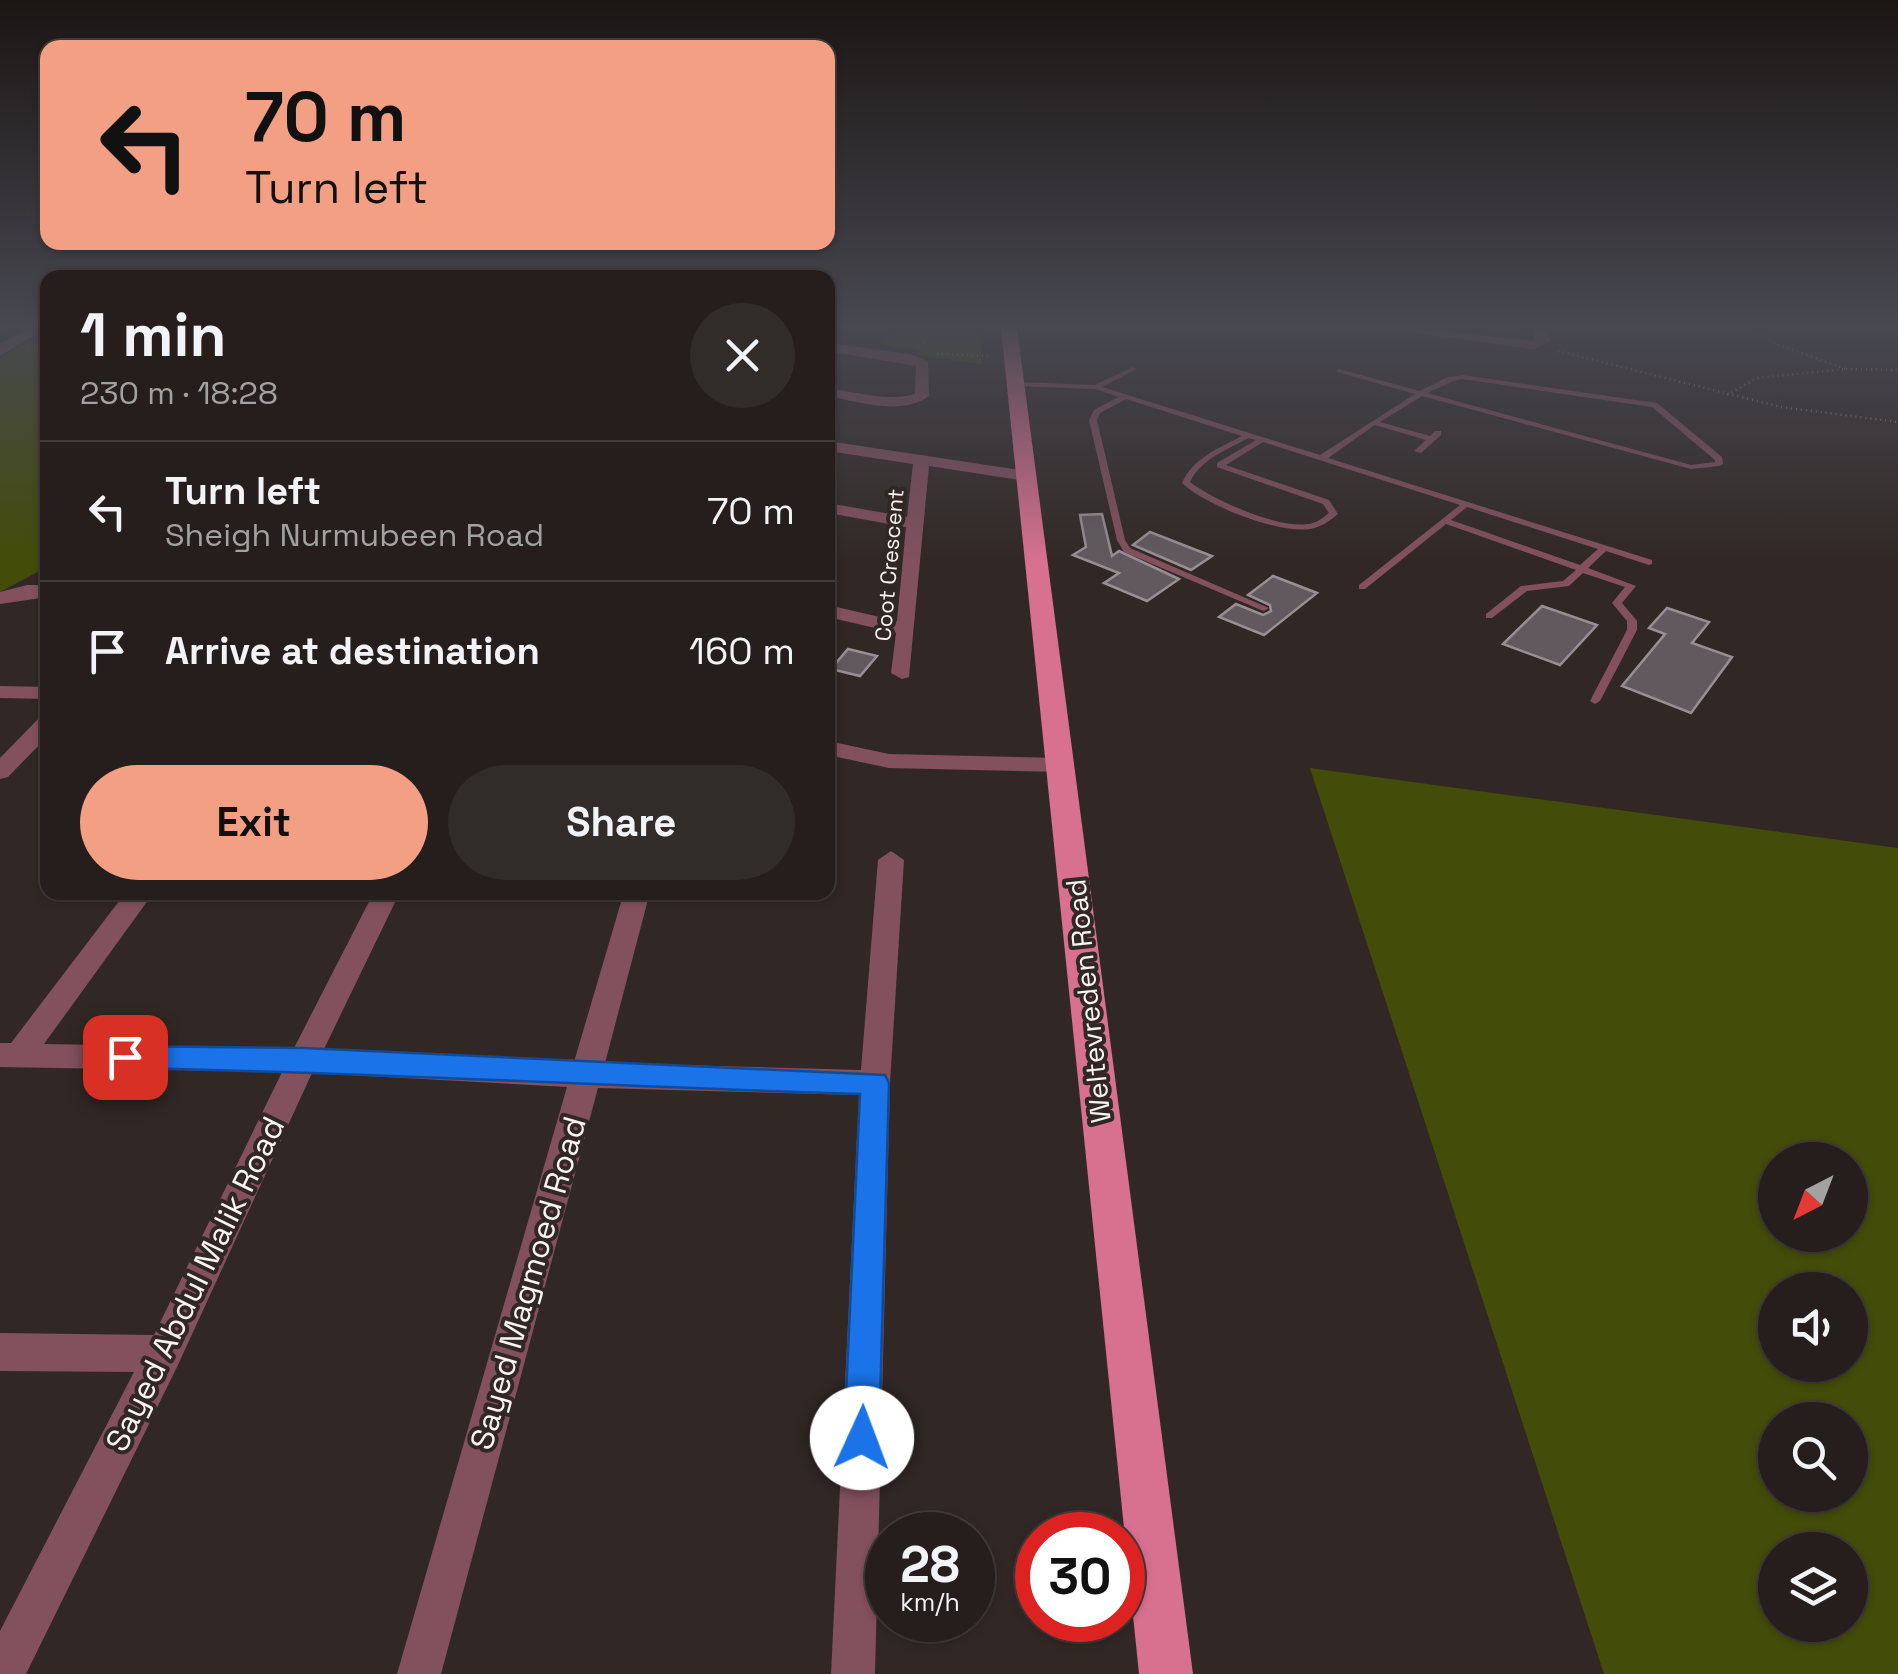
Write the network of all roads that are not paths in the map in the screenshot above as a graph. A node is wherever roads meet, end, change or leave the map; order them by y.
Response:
1 (1018, 406) edge
2 (1105, 406) edge
3 (1158, 406) edge
4 (1403, 406) edge
5 (1467, 406) edge
6 (1655, 406) edge
7 (1376, 423) junction
8 (1248, 435) junction
9 (1263, 440) junction
10 (835, 447) edge
11 (1418, 451) dead end
12 (1322, 458) junction
13 (921, 461) junction
14 (1026, 476) junction
15 (1466, 504) junction
16 (835, 509) edge
17 (1445, 521) junction
18 (917, 524) junction
19 (1604, 548) junction
20 (1649, 562) dead end
21 (1583, 569) junction
22 (1362, 587) dead end
23 (40, 591) edge
24 (0, 598) edge
25 (1264, 608) dead end
26 (835, 613) edge
27 (1489, 616) dead end
28 (906, 629) junction
29 (902, 673) dead end
30 (0, 692) edge
31 (40, 693) edge
32 (1594, 701) dead end
33 (40, 730) edge
34 (835, 749) edge
35 (1061, 765) junction
36 (0, 772) edge
37 (891, 860) dead end
38 (135, 900) edge
39 (384, 900) edge
40 (635, 900) edge
41 (9, 1055) edge
42 (303, 1060) junction
43 (586, 1075) junction
44 (875, 1083) junction
45 (0, 1352) edge
46 (164, 1354) junction
47 (2, 1674) edge
48 (420, 1674) edge
49 (852, 1674) edge
50 (1166, 1674) edge

1 - 14 main road, Weltevreden Road
2 - 25 lane
3 - 8 lane
4 - 7 lane
5 - 6 lane
7 - 11 lane
7 - 12 lane
8 - 9 lane
8 - 9 lane
9 - 12 lane
10 - 13 street
12 - 15 lane
13 - 14 street
13 - 18 street, Coot Crescent
14 - 35 main road, Weltevreden Road
15 - 17 lane
15 - 19 lane
16 - 18 street
17 - 21 lane
17 - 22 lane
18 - 28 street, Coot Crescent
19 - 20 lane
19 - 21 lane
21 - 27 lane
21 - 32 lane
23 - 24 street
26 - 28 street
28 - 29 street, Coot Crescent
30 - 31 street
33 - 36 street
34 - 35 street
35 - 50 main road, Weltevreden Road
37 - 44 street
38 - 41 street
39 - 42 street, Sayed Abdul Malik Road
40 - 43 street, Sayed Magmoed Road
41 - 42 street
42 - 43 street
42 - 46 street, Sayed Abdul Malik Road
43 - 44 street
43 - 48 street, Sayed Magmoed Road
44 - 49 street
45 - 46 street
46 - 47 street, Sayed Abdul Malik Road

